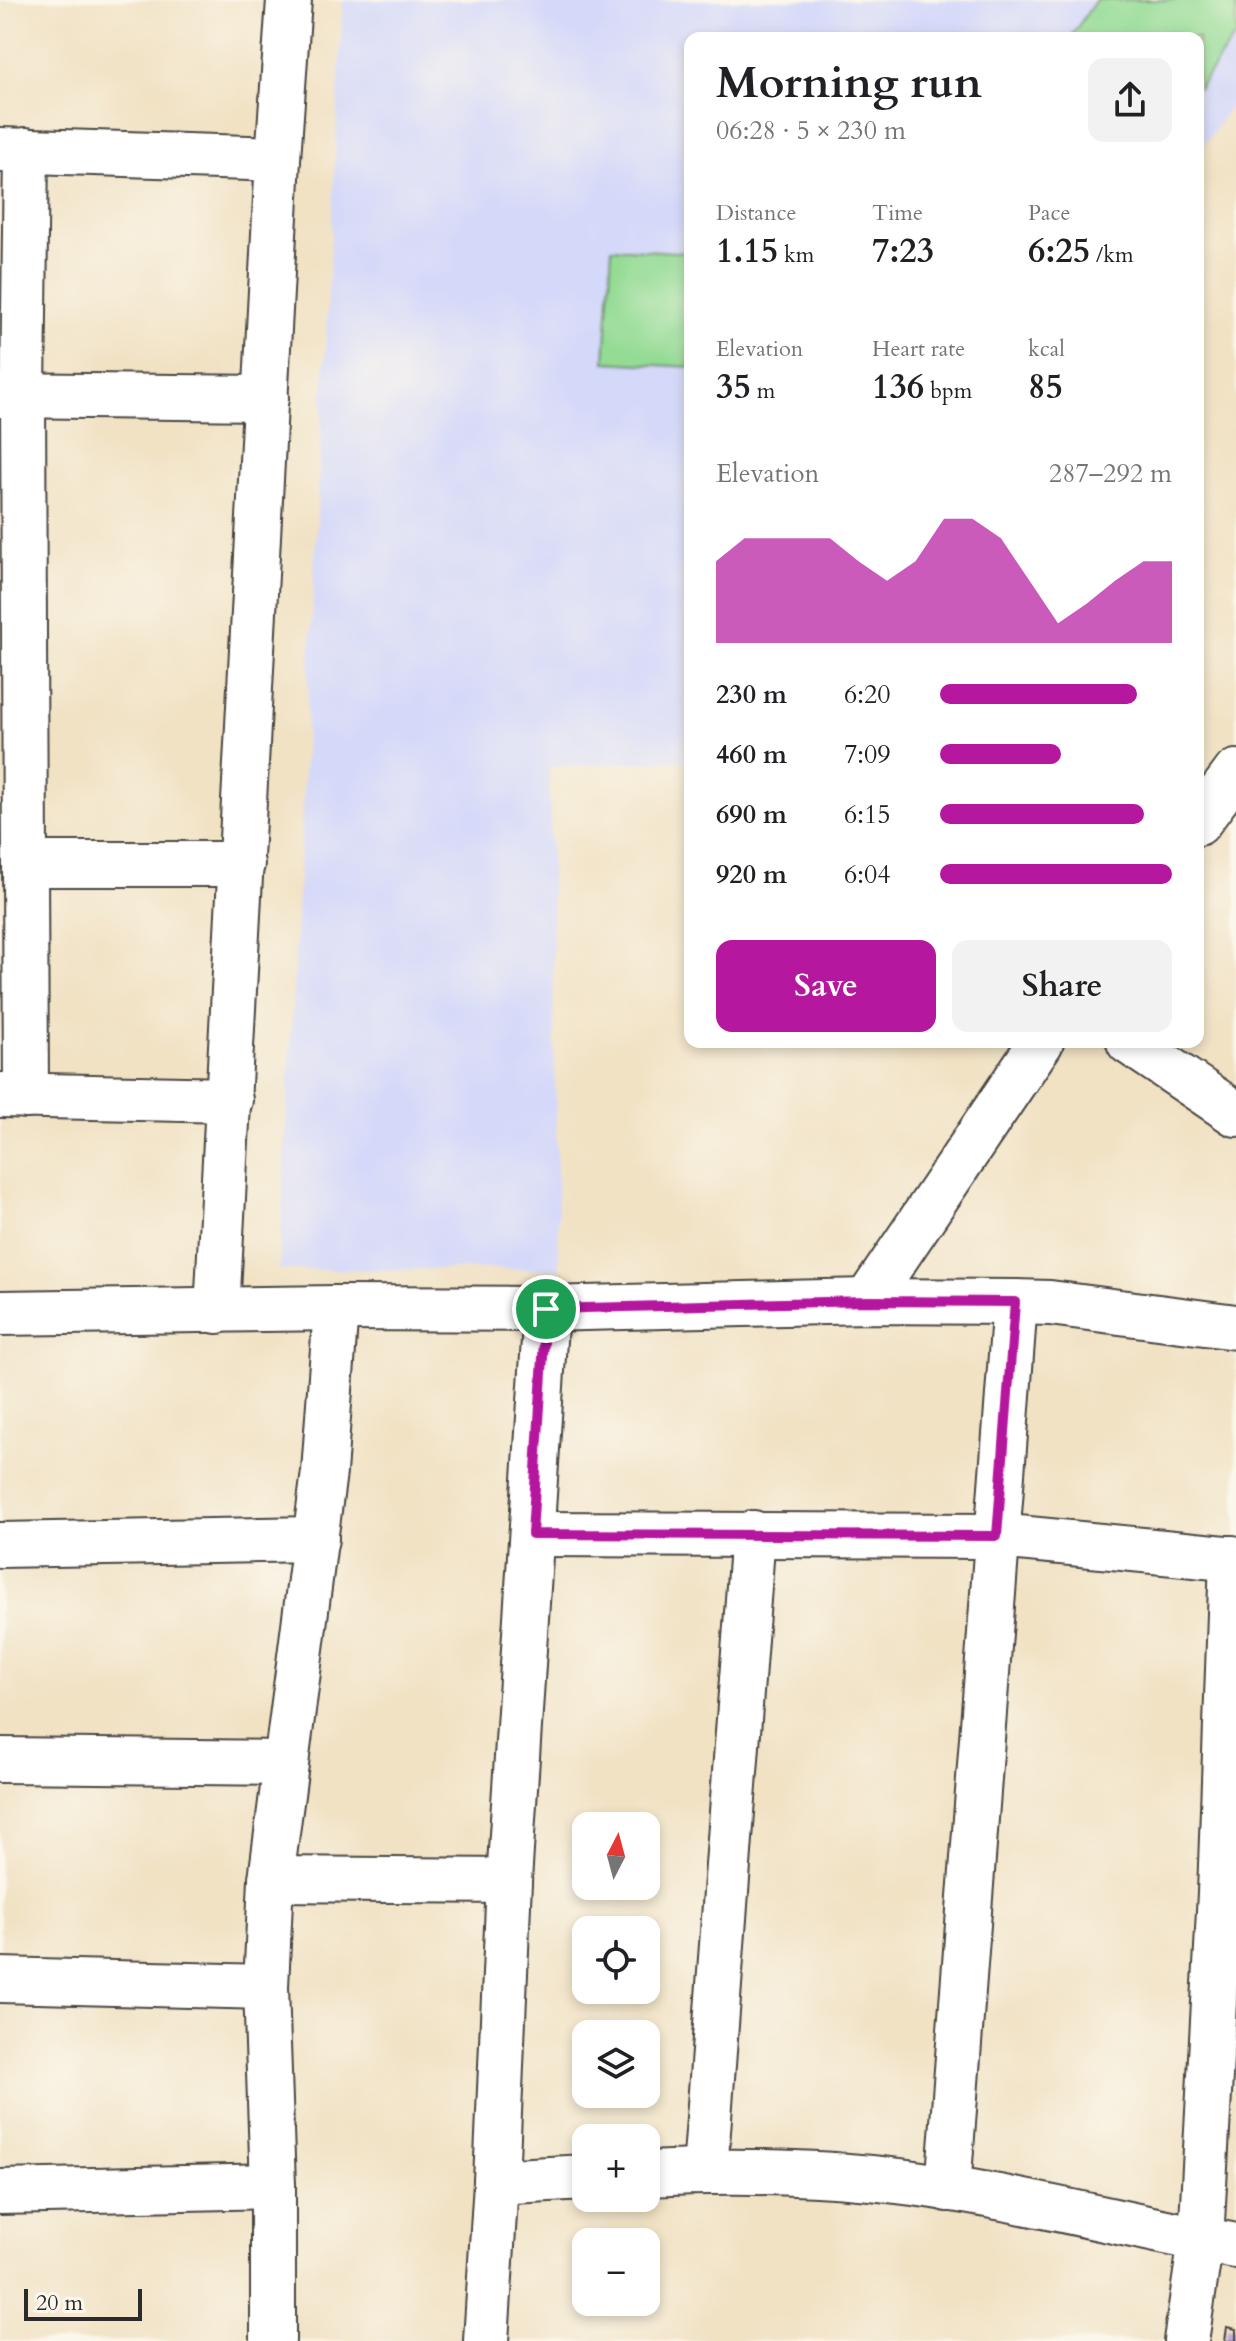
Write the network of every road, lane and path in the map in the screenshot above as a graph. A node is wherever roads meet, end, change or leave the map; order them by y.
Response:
1 (289, 0) edge
2 (13, 150) edge
3 (278, 159) junction
4 (12, 395) edge
5 (266, 398) junction
6 (12, 607) edge
7 (1236, 772) edge
8 (1204, 815) edge
9 (26, 864) junction
10 (242, 864) junction
11 (1037, 1048) edge
12 (1138, 1048) edge
13 (13, 1095) edge
14 (230, 1100) junction
15 (1236, 1114) edge
16 (867, 1301) junction
17 (1015, 1302) junction
18 (336, 1308) junction
19 (546, 1309) junction
20 (217, 1311) junction
21 (0, 1313) edge
22 (1236, 1327) edge
23 (753, 1533) junction
24 (532, 1534) junction
25 (997, 1536) junction
26 (316, 1539) junction
27 (0, 1545) edge
28 (1234, 1559) edge
29 (0, 1760) edge
30 (286, 1763) junction
31 (271, 1879) junction
32 (509, 1881) junction
33 (1228, 1893) edge
34 (0, 1980) edge
35 (266, 1987) junction
36 (705, 2171) junction
37 (660, 2173) edge
38 (572, 2178) edge
39 (496, 2182) junction
40 (273, 2186) junction
41 (948, 2189) junction
42 (0, 2192) edge
43 (1219, 2243) edge
44 (273, 2341) edge
45 (486, 2341) edge
46 (1186, 2341) edge

1 - 3 street
2 - 3 street
2 - 4 street
3 - 5 street
4 - 5 street
4 - 6 street
5 - 10 street
6 - 9 street
7 - 8 street
9 - 10 street
9 - 13 street
10 - 14 street
11 - 16 street
12 - 15 street
13 - 14 street
14 - 20 street
16 - 17 street
16 - 19 street
17 - 22 street
17 - 25 street
18 - 19 street
18 - 20 street
18 - 26 street
19 - 24 street
20 - 21 street
23 - 24 street
23 - 25 street
23 - 36 street
24 - 32 street
25 - 28 street
25 - 41 street
26 - 27 street
26 - 30 street
28 - 33 street
29 - 30 street
30 - 31 street
31 - 32 street
31 - 35 street
32 - 39 street
33 - 43 street
34 - 35 street
35 - 40 street
36 - 37 street
36 - 41 street
38 - 39 street
39 - 45 street
40 - 42 street
40 - 44 street
41 - 43 street
43 - 46 street

